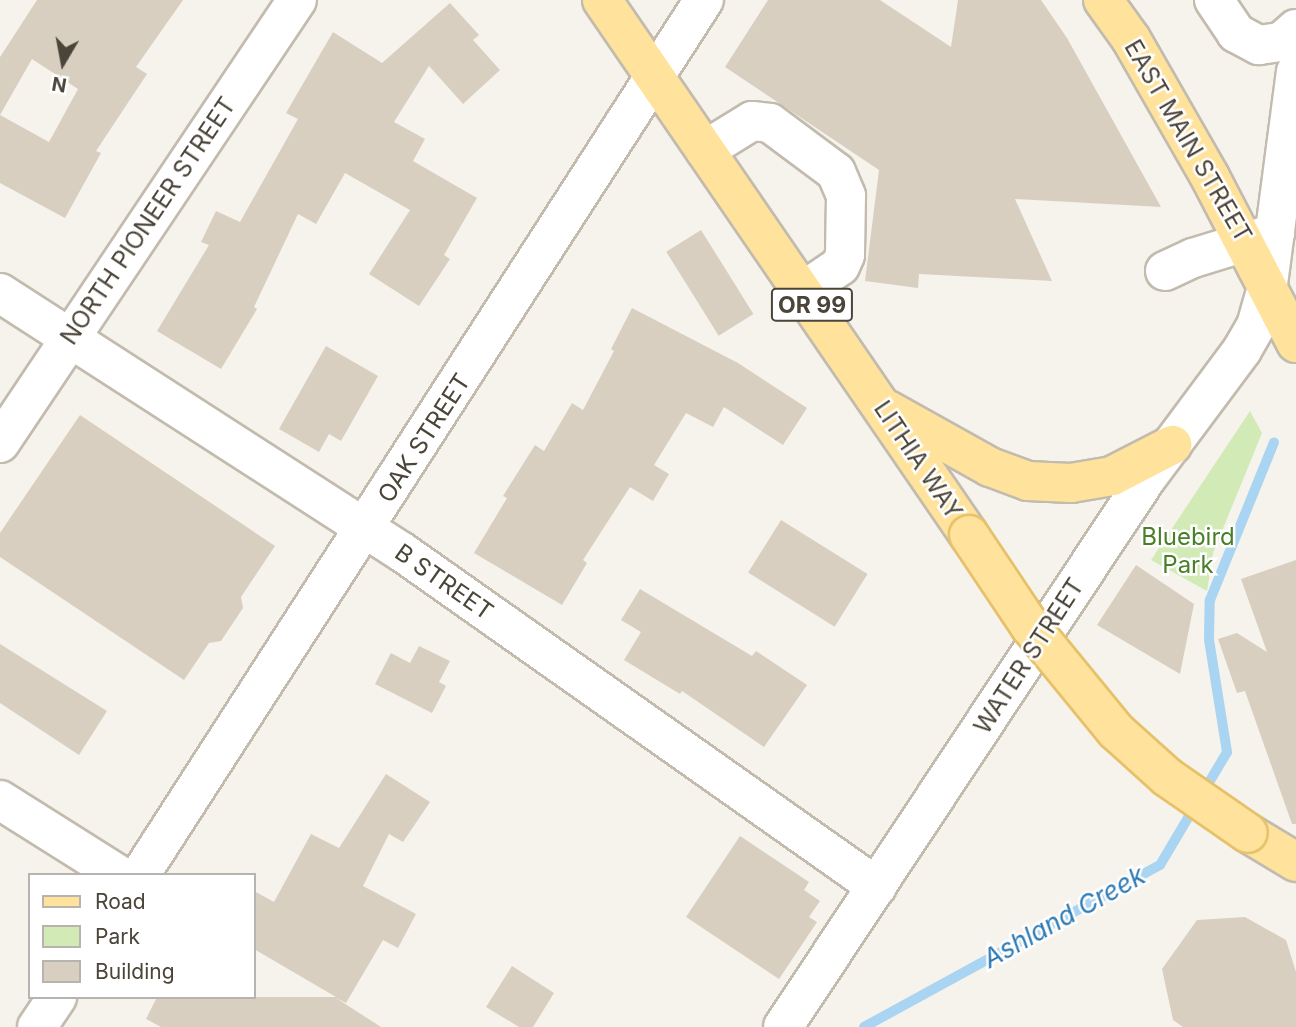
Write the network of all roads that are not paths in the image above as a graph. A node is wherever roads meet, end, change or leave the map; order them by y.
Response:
1 (298, 0) edge
2 (602, 0) edge
3 (704, 0) edge
4 (1103, 0) edge
5 (1214, 0) edge
6 (1296, 29) edge
7 (1296, 72) edge
8 (655, 75) junction
9 (705, 149) junction
10 (1261, 237) junction
11 (1166, 271) dead end
12 (1268, 284) junction
13 (803, 291) junction
14 (0, 293) edge
15 (70, 337) junction
16 (1296, 343) edge
17 (883, 408) junction
18 (0, 443) edge
19 (1172, 445) junction
20 (366, 528) junction
21 (0, 800) edge
22 (1279, 848) edge
23 (116, 873) edge
24 (142, 873) edge
25 (877, 887) junction
26 (56, 999) edge
27 (37, 1027) edge
28 (783, 1027) edge

1 - 15 street, NORTH PIONEER STREET
2 - 8 main road, LITHIA WAY / OR 99
3 - 8 street, OAK STREET
4 - 10 main road, EAST MAIN STREET
5 - 6 street
7 - 10 street
8 - 9 main road, LITHIA WAY / OR 99
8 - 20 street, OAK STREET
9 - 13 main road, LITHIA WAY / OR 99
9 - 13 street
10 - 11 street
10 - 12 main road, EAST MAIN STREET
12 - 16 main road, EAST MAIN STREET
12 - 19 street, WATER STREET
13 - 17 main road, LITHIA WAY / OR 99
14 - 15 street, B STREET
15 - 18 street, NORTH PIONEER STREET
15 - 20 street, B STREET
17 - 19 main road
17 - 22 main road, LITHIA WAY / OR 99, bridge
19 - 25 street, WATER STREET
20 - 24 street, OAK STREET
20 - 25 street, B STREET
21 - 23 street
25 - 28 street, WATER STREET
26 - 27 street

